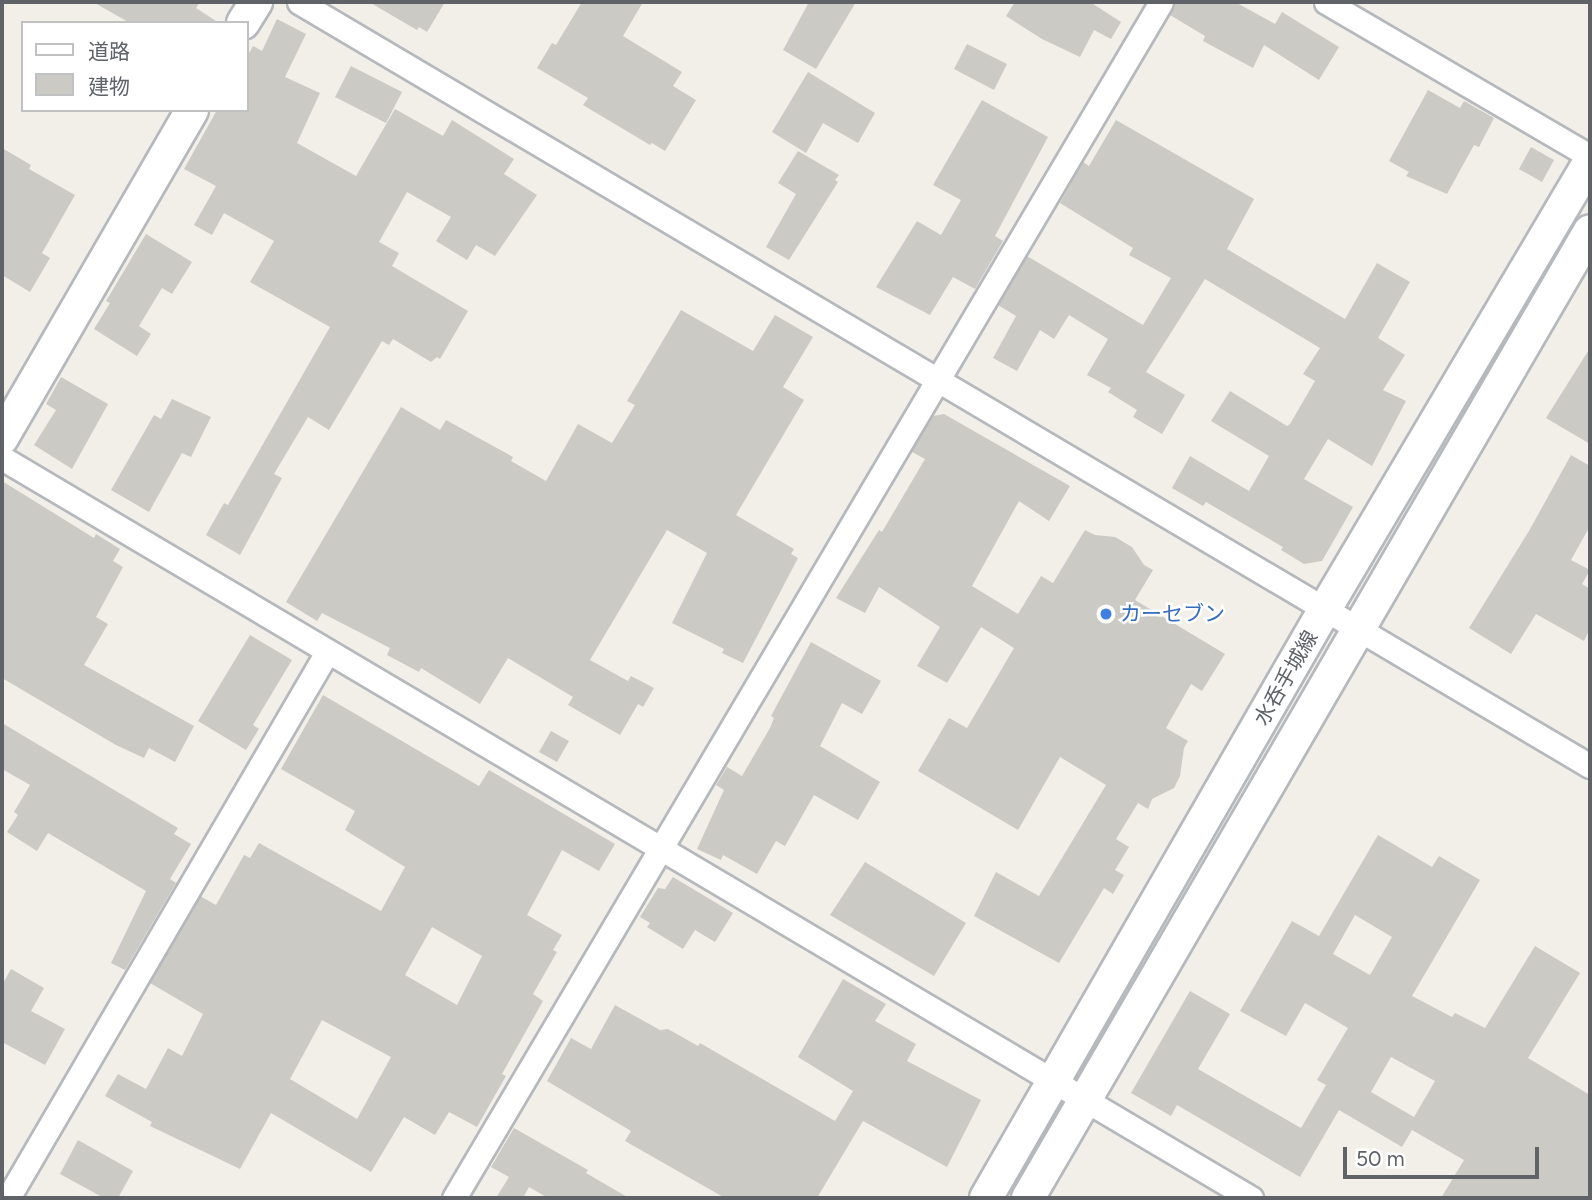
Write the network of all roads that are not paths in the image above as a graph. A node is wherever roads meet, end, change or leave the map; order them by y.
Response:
1 (256, 2) edge
2 (299, 2) edge
3 (1161, 2) edge
4 (1326, 2) edge
5 (244, 21) edge
6 (191, 112) edge
7 (1590, 158) edge
8 (1590, 232) edge
9 (935, 381) junction
10 (2, 438) edge
11 (2, 458) edge
12 (1325, 609) junction
13 (1359, 628) junction
14 (327, 652) junction
15 (1590, 766) edge
16 (659, 848) junction
17 (1055, 1080) junction
18 (1085, 1100) junction
19 (8, 1198) edge
20 (454, 1198) edge
21 (986, 1198) edge
22 (1028, 1198) edge
23 (1251, 1198) edge

1 - 5 main road
2 - 9 street
3 - 9 street
4 - 7 street
6 - 10 main road
7 - 12 main road, 水呑手城線
8 - 13 main road, 水呑手城線
9 - 12 street
9 - 16 street
11 - 14 street
12 - 13 street
12 - 17 main road, 水呑手城線
13 - 15 street
13 - 18 main road, 水呑手城線
14 - 16 street
14 - 19 street
16 - 17 street
16 - 20 street
17 - 18 street
17 - 21 main road, 水呑手城線
18 - 22 main road, 水呑手城線
18 - 23 street

